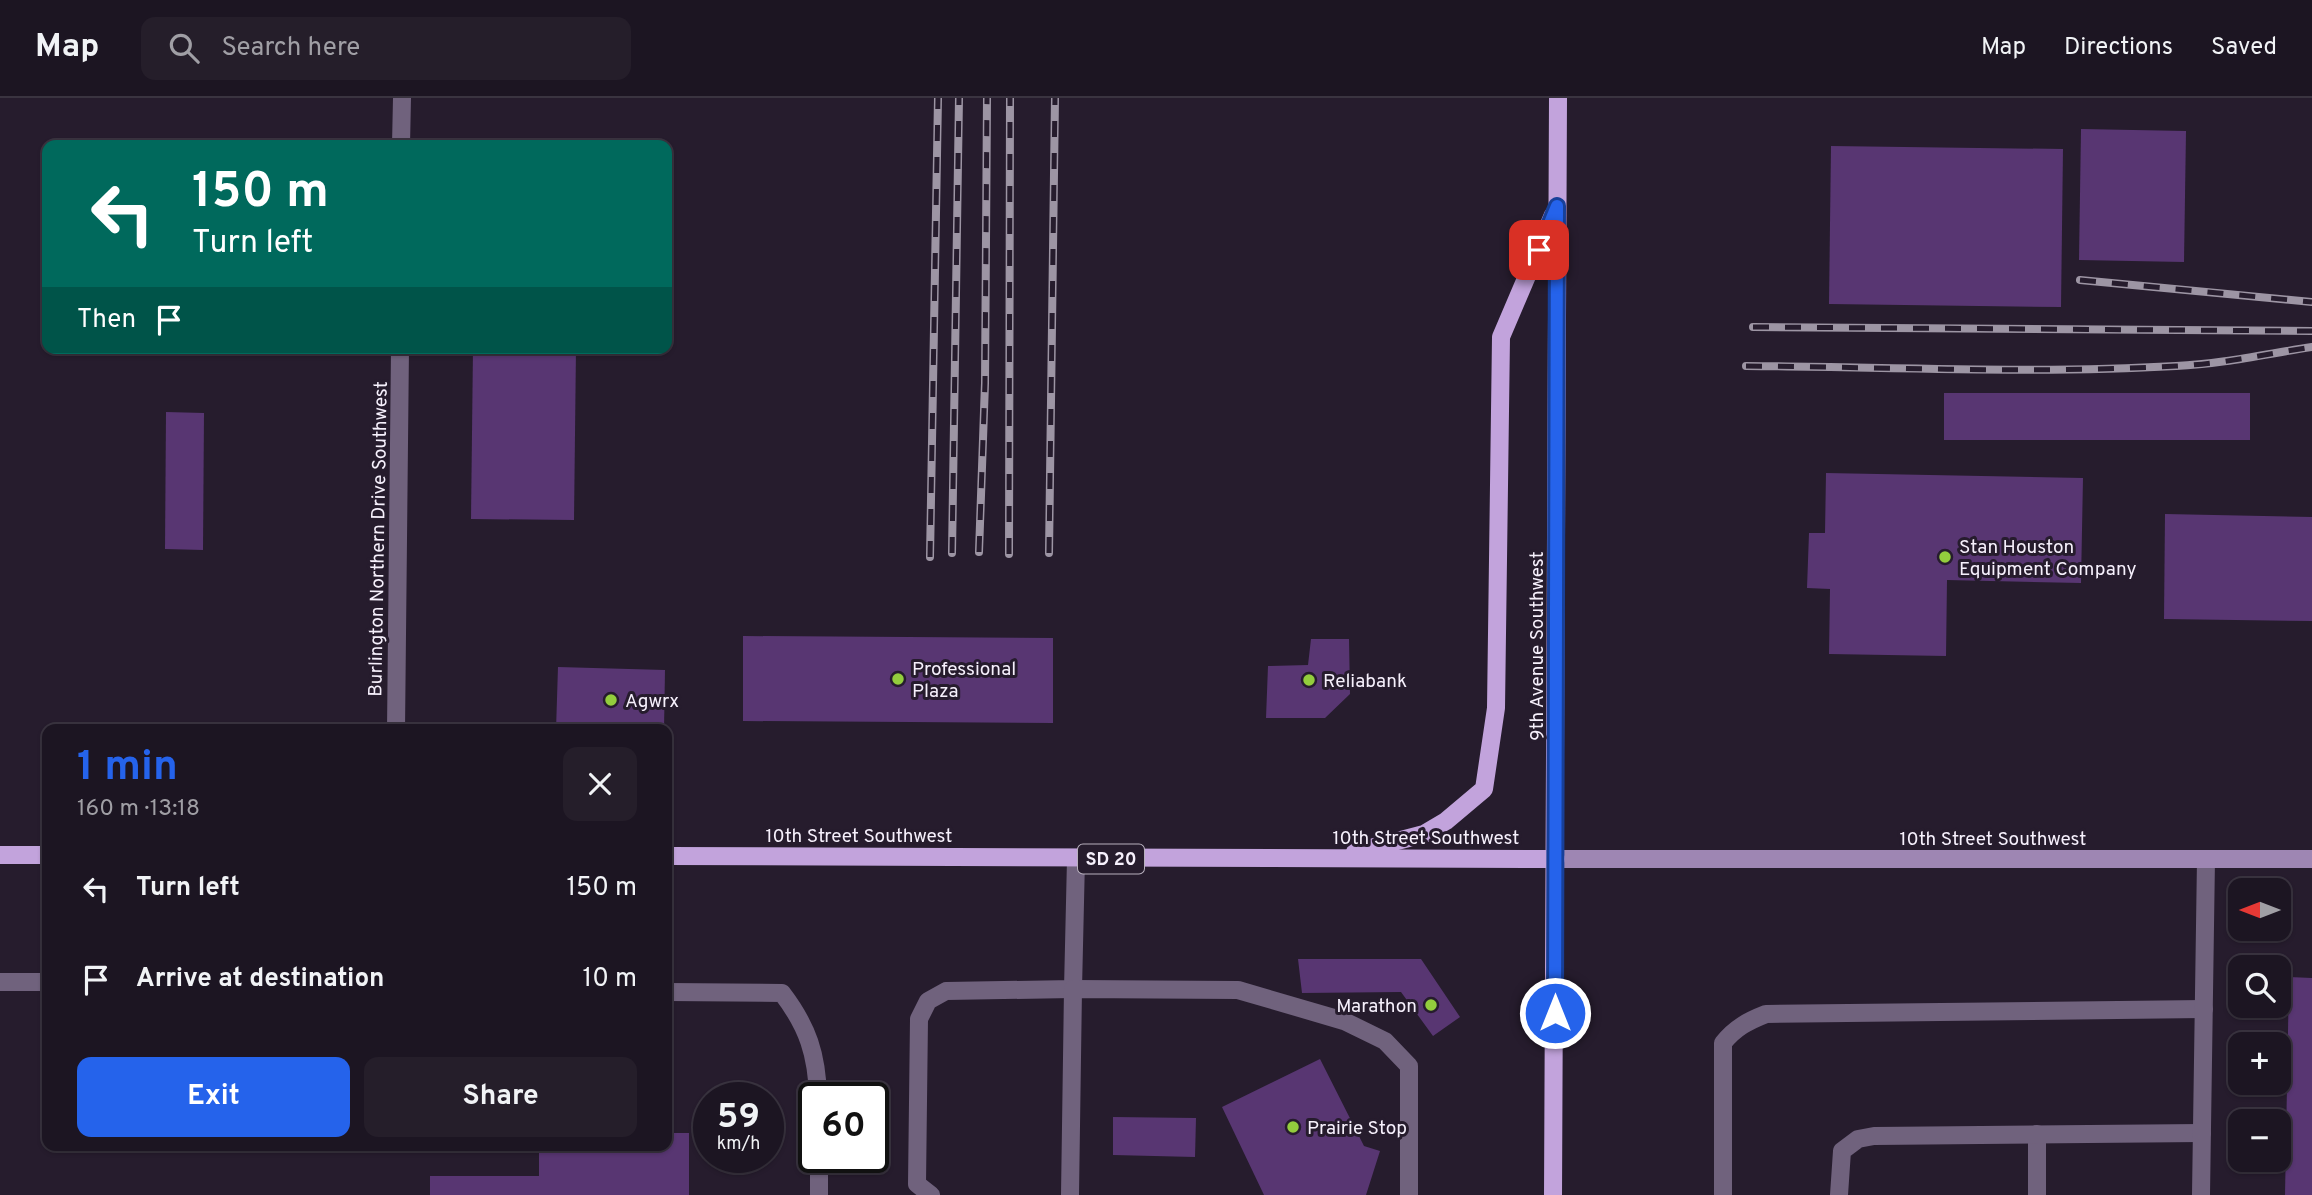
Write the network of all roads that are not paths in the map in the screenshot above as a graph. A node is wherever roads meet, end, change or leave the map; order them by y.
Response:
1 (402, 98) edge
2 (1558, 98) edge
3 (401, 140) edge
4 (1557, 206) junction
5 (400, 354) edge
6 (396, 724) edge
7 (0, 855) edge
8 (42, 855) edge
9 (672, 856) edge
10 (1333, 858) junction
11 (1076, 859) junction
12 (1556, 859) junction
13 (2206, 859) junction
14 (2312, 859) edge
15 (0, 982) edge
16 (42, 982) edge
17 (1073, 989) junction
18 (672, 992) edge
19 (2204, 1009) junction
20 (817, 1082) edge
21 (2202, 1133) junction
22 (2037, 1134) junction
23 (819, 1173) edge
24 (819, 1195) edge
25 (931, 1195) edge
26 (1070, 1195) edge
27 (1409, 1195) edge
28 (1553, 1195) edge
29 (1723, 1195) edge
30 (1839, 1195) edge
31 (2037, 1195) edge
32 (2201, 1195) edge

1 - 3 street
2 - 4 main road, 9th Avenue Southwest
4 - 10 main road
4 - 12 main road, 9th Avenue Southwest
5 - 6 street, Burlington Northern Drive Southwest
7 - 8 main road
9 - 11 main road, 10th Street Southwest / SD 20
10 - 11 main road, 10th Street Southwest / SD 20
10 - 12 main road, 10th Street Southwest / SD 20
11 - 17 street
12 - 13 main road, 10th Street Southwest
12 - 28 main road, 9th Avenue Southwest
13 - 14 main road, 10th Street Southwest
13 - 19 street
15 - 16 street
17 - 25 street
17 - 26 street
17 - 27 street
18 - 20 street
19 - 21 street
19 - 29 street
21 - 22 street
21 - 32 street
22 - 30 street
22 - 31 street
23 - 24 street

